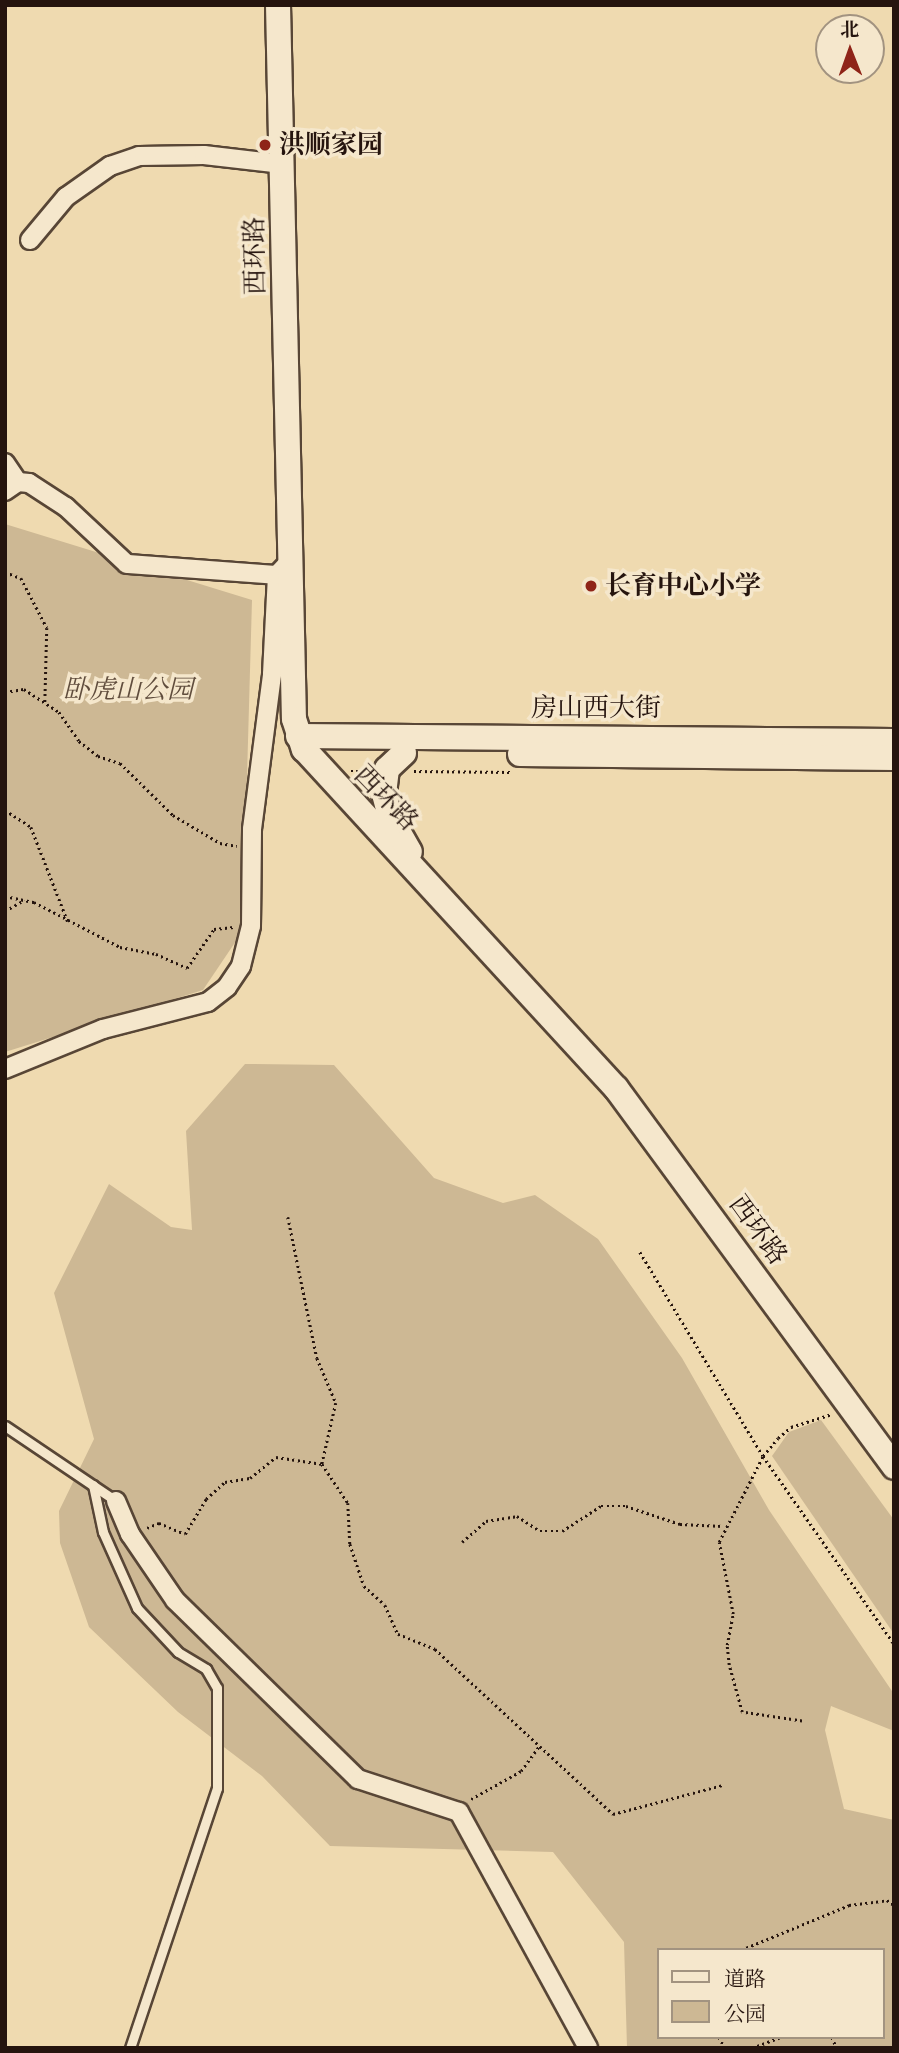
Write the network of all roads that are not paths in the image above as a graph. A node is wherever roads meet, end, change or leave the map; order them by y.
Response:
1 (278, 5) edge
2 (289, 5) edge
3 (282, 163) junction
4 (30, 240) dead end
5 (5, 463) edge
6 (12, 486) edge
7 (284, 567) junction
8 (894, 741) edge
9 (308, 744) junction
10 (404, 753) junction
11 (894, 758) edge
12 (410, 852) junction
13 (5, 1069) edge
14 (5, 1426) edge
15 (894, 1451) edge
16 (894, 1467) edge
17 (93, 1485) junction
18 (116, 1502) joint
19 (130, 2048) edge
20 (588, 2048) edge

1 - 3 main road, 西环路
2 - 9 main road, 西环路
3 - 4 street
3 - 7 main road, 西环路
5 - 6 street
6 - 7 street
7 - 9 main road, 西环路
7 - 13 street
8 - 9 main road, 房山西大街
9 - 10 main road, 房山西大街
9 - 12 main road, 西环路
9 - 16 main road, 西环路
10 - 11 main road, 房山西大街
10 - 12 main road
12 - 15 main road, 西环路
14 - 17 lane
17 - 18 lane
17 - 19 lane
18 - 20 street

